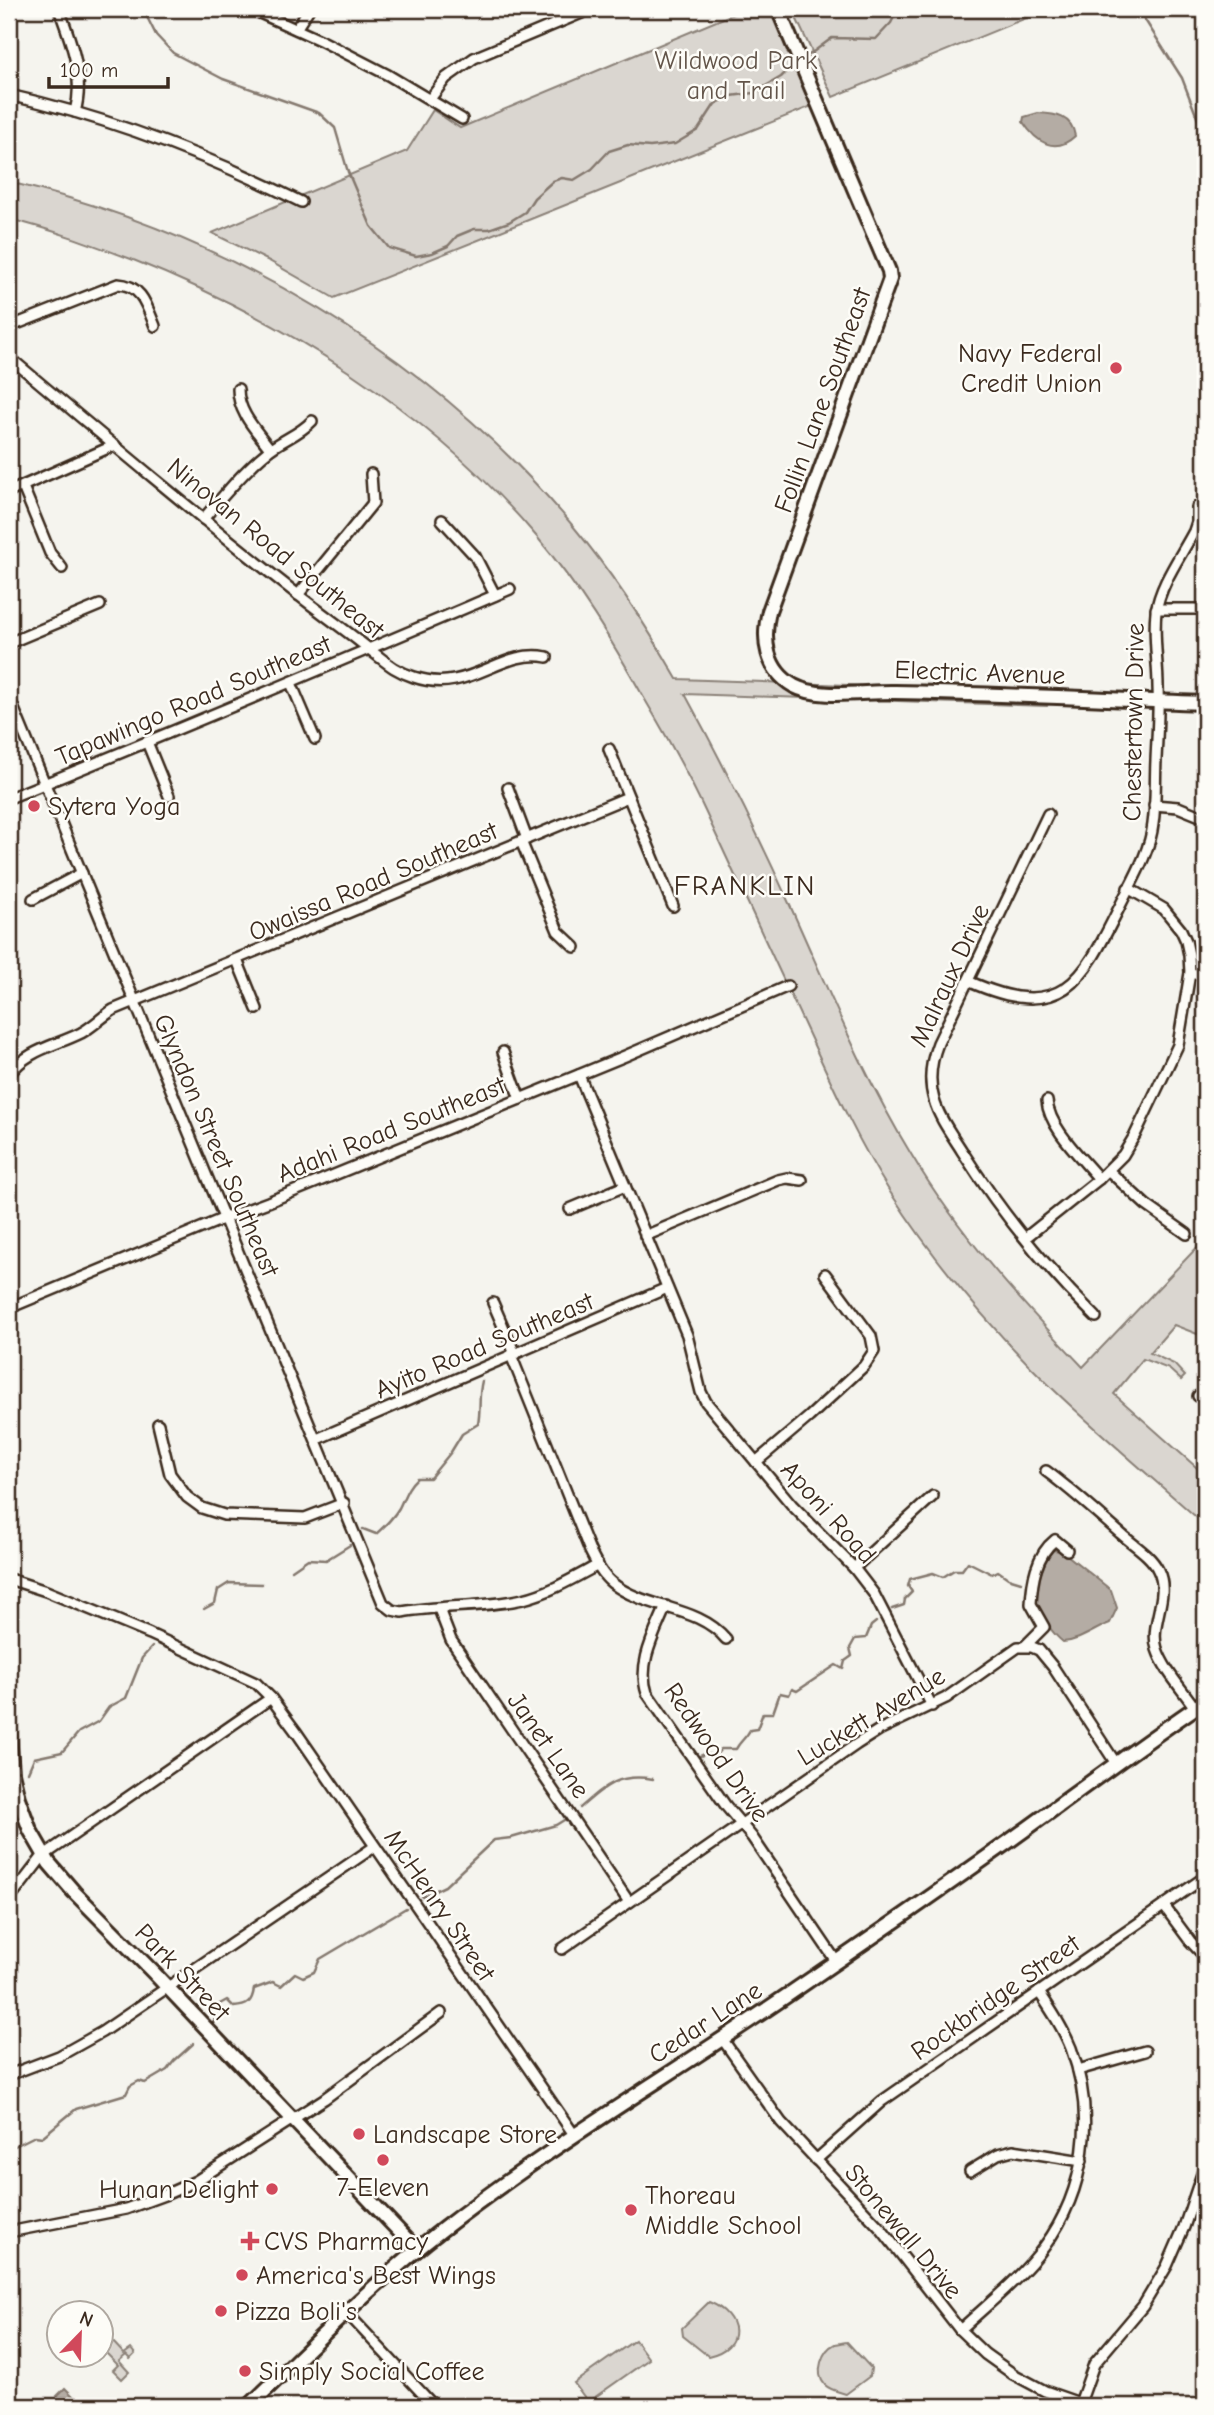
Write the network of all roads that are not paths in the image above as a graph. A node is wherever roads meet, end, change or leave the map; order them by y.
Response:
1 (58, 9) edge
2 (251, 9) edge
3 (309, 9) edge
4 (592, 9) edge
5 (778, 9) edge
6 (296, 29) junction
7 (9, 96) edge
8 (430, 99) junction
9 (75, 112) junction
10 (462, 118) dead end
11 (301, 202) dead end
12 (155, 326) dead end
13 (9, 327) edge
14 (9, 357) edge
15 (237, 390) dead end
16 (312, 421) dead end
17 (115, 445) junction
18 (270, 449) junction
19 (371, 474) dead end
20 (23, 487) junction
21 (9, 492) edge
22 (1197, 507) dead end
23 (203, 519) junction
24 (442, 520) dead end
25 (62, 568) dead end
26 (510, 589) dead end
27 (298, 595) junction
28 (495, 595) junction
29 (100, 605) dead end
30 (1156, 609) junction
31 (1205, 609) edge
32 (9, 643) edge
33 (369, 649) junction
34 (768, 656) joint
35 (547, 657) dead end
36 (291, 683) junction
37 (9, 697) edge
38 (1158, 701) junction
39 (1205, 703) edge
40 (315, 739) dead end
41 (147, 742) junction
42 (610, 749) dead end
43 (44, 784) junction
44 (508, 788) dead end
45 (169, 796) dead end
46 (628, 797) junction
47 (9, 798) edge
48 (1154, 805) junction
49 (1048, 814) dead end
50 (1205, 817) edge
51 (524, 840) junction
52 (82, 873) junction
53 (1128, 888) junction
54 (33, 899) dead end
55 (673, 906) dead end
56 (575, 947) dead end
57 (237, 960) junction
58 (1190, 973) junction
59 (1205, 976) edge
60 (968, 981) junction
61 (788, 986) dead end
62 (134, 1001) junction
63 (257, 1009) dead end
64 (503, 1052) dead end
65 (9, 1075) edge
66 (579, 1075) junction
67 (520, 1099) junction
68 (1047, 1101) dead end
69 (1108, 1171) junction
70 (802, 1180) dead end
71 (1099, 1180) junction
72 (625, 1186) junction
73 (570, 1209) dead end
74 (225, 1218) junction
75 (1187, 1234) dead end
76 (645, 1236) junction
77 (1024, 1238) junction
78 (825, 1274) dead end
79 (667, 1288) junction
80 (493, 1303) dead end
81 (9, 1308) edge
82 (1096, 1317) dead end
83 (513, 1354) junction
84 (158, 1424) dead end
85 (317, 1439) junction
86 (756, 1462) junction
87 (1046, 1471) dead end
88 (933, 1496) dead end
89 (344, 1503) junction
90 (1067, 1550) dead end
91 (598, 1565) junction
92 (854, 1568) junction
93 (9, 1579) edge
94 (666, 1606) junction
95 (439, 1609) junction
96 (726, 1639) dead end
97 (1028, 1646) junction
98 (271, 1698) junction
99 (1200, 1704) edge
100 (932, 1706) junction
101 (9, 1734) edge
102 (1115, 1762) junction
103 (740, 1824) junction
104 (374, 1846) junction
105 (44, 1856) junction
106 (1205, 1877) edge
107 (9, 1900) edge
108 (629, 1902) junction
109 (1164, 1906) junction
110 (562, 1949) dead end
111 (1205, 1957) edge
112 (836, 1961) junction
113 (167, 1987) junction
114 (1039, 1992) junction
115 (441, 2013) dead end
116 (723, 2040) junction
117 (1145, 2051) dead end
118 (1078, 2070) junction
119 (9, 2075) edge
120 (291, 2119) junction
121 (575, 2136) junction
122 (816, 2160) junction
123 (1082, 2161) junction
124 (1205, 2165) edge
125 (970, 2171) dead end
126 (9, 2232) edge
127 (417, 2250) junction
128 (348, 2314) junction
129 (960, 2330) junction
130 (249, 2406) edge
131 (434, 2406) edge
132 (1082, 2406) edge

1 - 9 street
2 - 6 street
3 - 6 street
4 - 8 street
5 - 34 main road, Follin Lane Southeast
6 - 8 street
7 - 9 street
8 - 10 street
9 - 11 street
12 - 13 street
14 - 17 street, Ninovan Road Southeast
15 - 18 street
16 - 18 street
17 - 20 street
17 - 23 street, Ninovan Road Southeast
18 - 23 street
19 - 27 street
20 - 21 street
20 - 25 street
22 - 30 street, Chestertown Drive
23 - 27 street, Ninovan Road Southeast
24 - 28 street
26 - 28 street, Tapawingo Road Southeast
27 - 33 street, Ninovan Road Southeast
28 - 33 street, Tapawingo Road Southeast
29 - 32 street
30 - 31 street
30 - 38 street, Chestertown Drive
33 - 35 street, Ninovan Road Southeast
33 - 36 street, Tapawingo Road Southeast
34 - 38 main road, Electric Avenue
36 - 40 street
36 - 41 street, Tapawingo Road Southeast
37 - 43 street, Glyndon Street Southeast
38 - 39 main road, Electric Avenue
38 - 48 street, Chestertown Drive
41 - 43 street, Tapawingo Road Southeast
41 - 45 street
42 - 46 street
43 - 47 street, Tapawingo Road Southeast
43 - 52 street, Glyndon Street Southeast
44 - 51 street
46 - 51 street, Owaissa Road Southeast
46 - 55 street
48 - 50 street
48 - 53 street, Chestertown Drive
49 - 60 street, Malraux Drive
51 - 56 street
51 - 57 street, Owaissa Road Southeast
52 - 54 street
52 - 62 street, Glyndon Street Southeast
53 - 58 street
53 - 60 street, Chestertown Drive
57 - 62 street, Owaissa Road Southeast
57 - 63 street
58 - 59 street
58 - 69 street
60 - 77 street, Malraux Drive
61 - 66 street, Adahi Road Southeast
62 - 65 street, Owaissa Road Southeast
62 - 74 street, Glyndon Street Southeast
64 - 67 street
66 - 67 street, Adahi Road Southeast
66 - 72 street, Aponi Road
67 - 74 street, Adahi Road Southeast
68 - 71 street
69 - 71 street
69 - 75 street
70 - 76 street
71 - 77 street
72 - 73 street
72 - 76 street, Aponi Road
74 - 81 street, Adahi Road Southeast
74 - 85 street, Glyndon Street Southeast
76 - 79 street, Aponi Road
77 - 82 street, Malraux Drive
78 - 86 street
79 - 83 street, Ayito Road Southeast
79 - 86 street, Aponi Road
80 - 83 street
83 - 85 street, Ayito Road Southeast
83 - 91 street
84 - 89 street
85 - 89 street, Glyndon Street Southeast
86 - 92 street, Aponi Road
87 - 99 street
88 - 92 street
89 - 95 street, Glyndon Street Southeast
90 - 97 street
91 - 94 street
91 - 95 street
92 - 100 street, Aponi Road
93 - 98 street, McHenry Street
94 - 96 street
94 - 103 street, Redwood Drive
95 - 108 street, Janet Lane
97 - 100 street, Luckett Avenue
97 - 102 street
98 - 104 street, McHenry Street
98 - 105 street
99 - 102 main road, Cedar Lane
100 - 103 street, Luckett Avenue
101 - 105 main road, Park Street
102 - 112 main road, Cedar Lane
103 - 108 street, Luckett Avenue
103 - 112 street, Redwood Drive
104 - 113 street
104 - 121 street, McHenry Street
105 - 107 street
105 - 113 main road, Park Street
106 - 109 street, Rockbridge Street
108 - 110 street, Luckett Avenue
109 - 111 street
109 - 114 street, Rockbridge Street
112 - 116 main road, Cedar Lane
113 - 119 street
113 - 120 main road, Park Street
114 - 118 street
114 - 122 street, Rockbridge Street
115 - 120 street
116 - 121 main road, Cedar Lane
116 - 122 street, Stonewall Drive
117 - 118 street
118 - 123 street
120 - 126 street
120 - 127 main road, Park Street
121 - 127 main road, Cedar Lane
122 - 129 street, Stonewall Drive
123 - 125 street
123 - 129 street
124 - 132 street
127 - 128 main road, Cedar Lane
128 - 130 main road, Cedar Lane
128 - 131 street
129 - 132 street, Stonewall Drive

